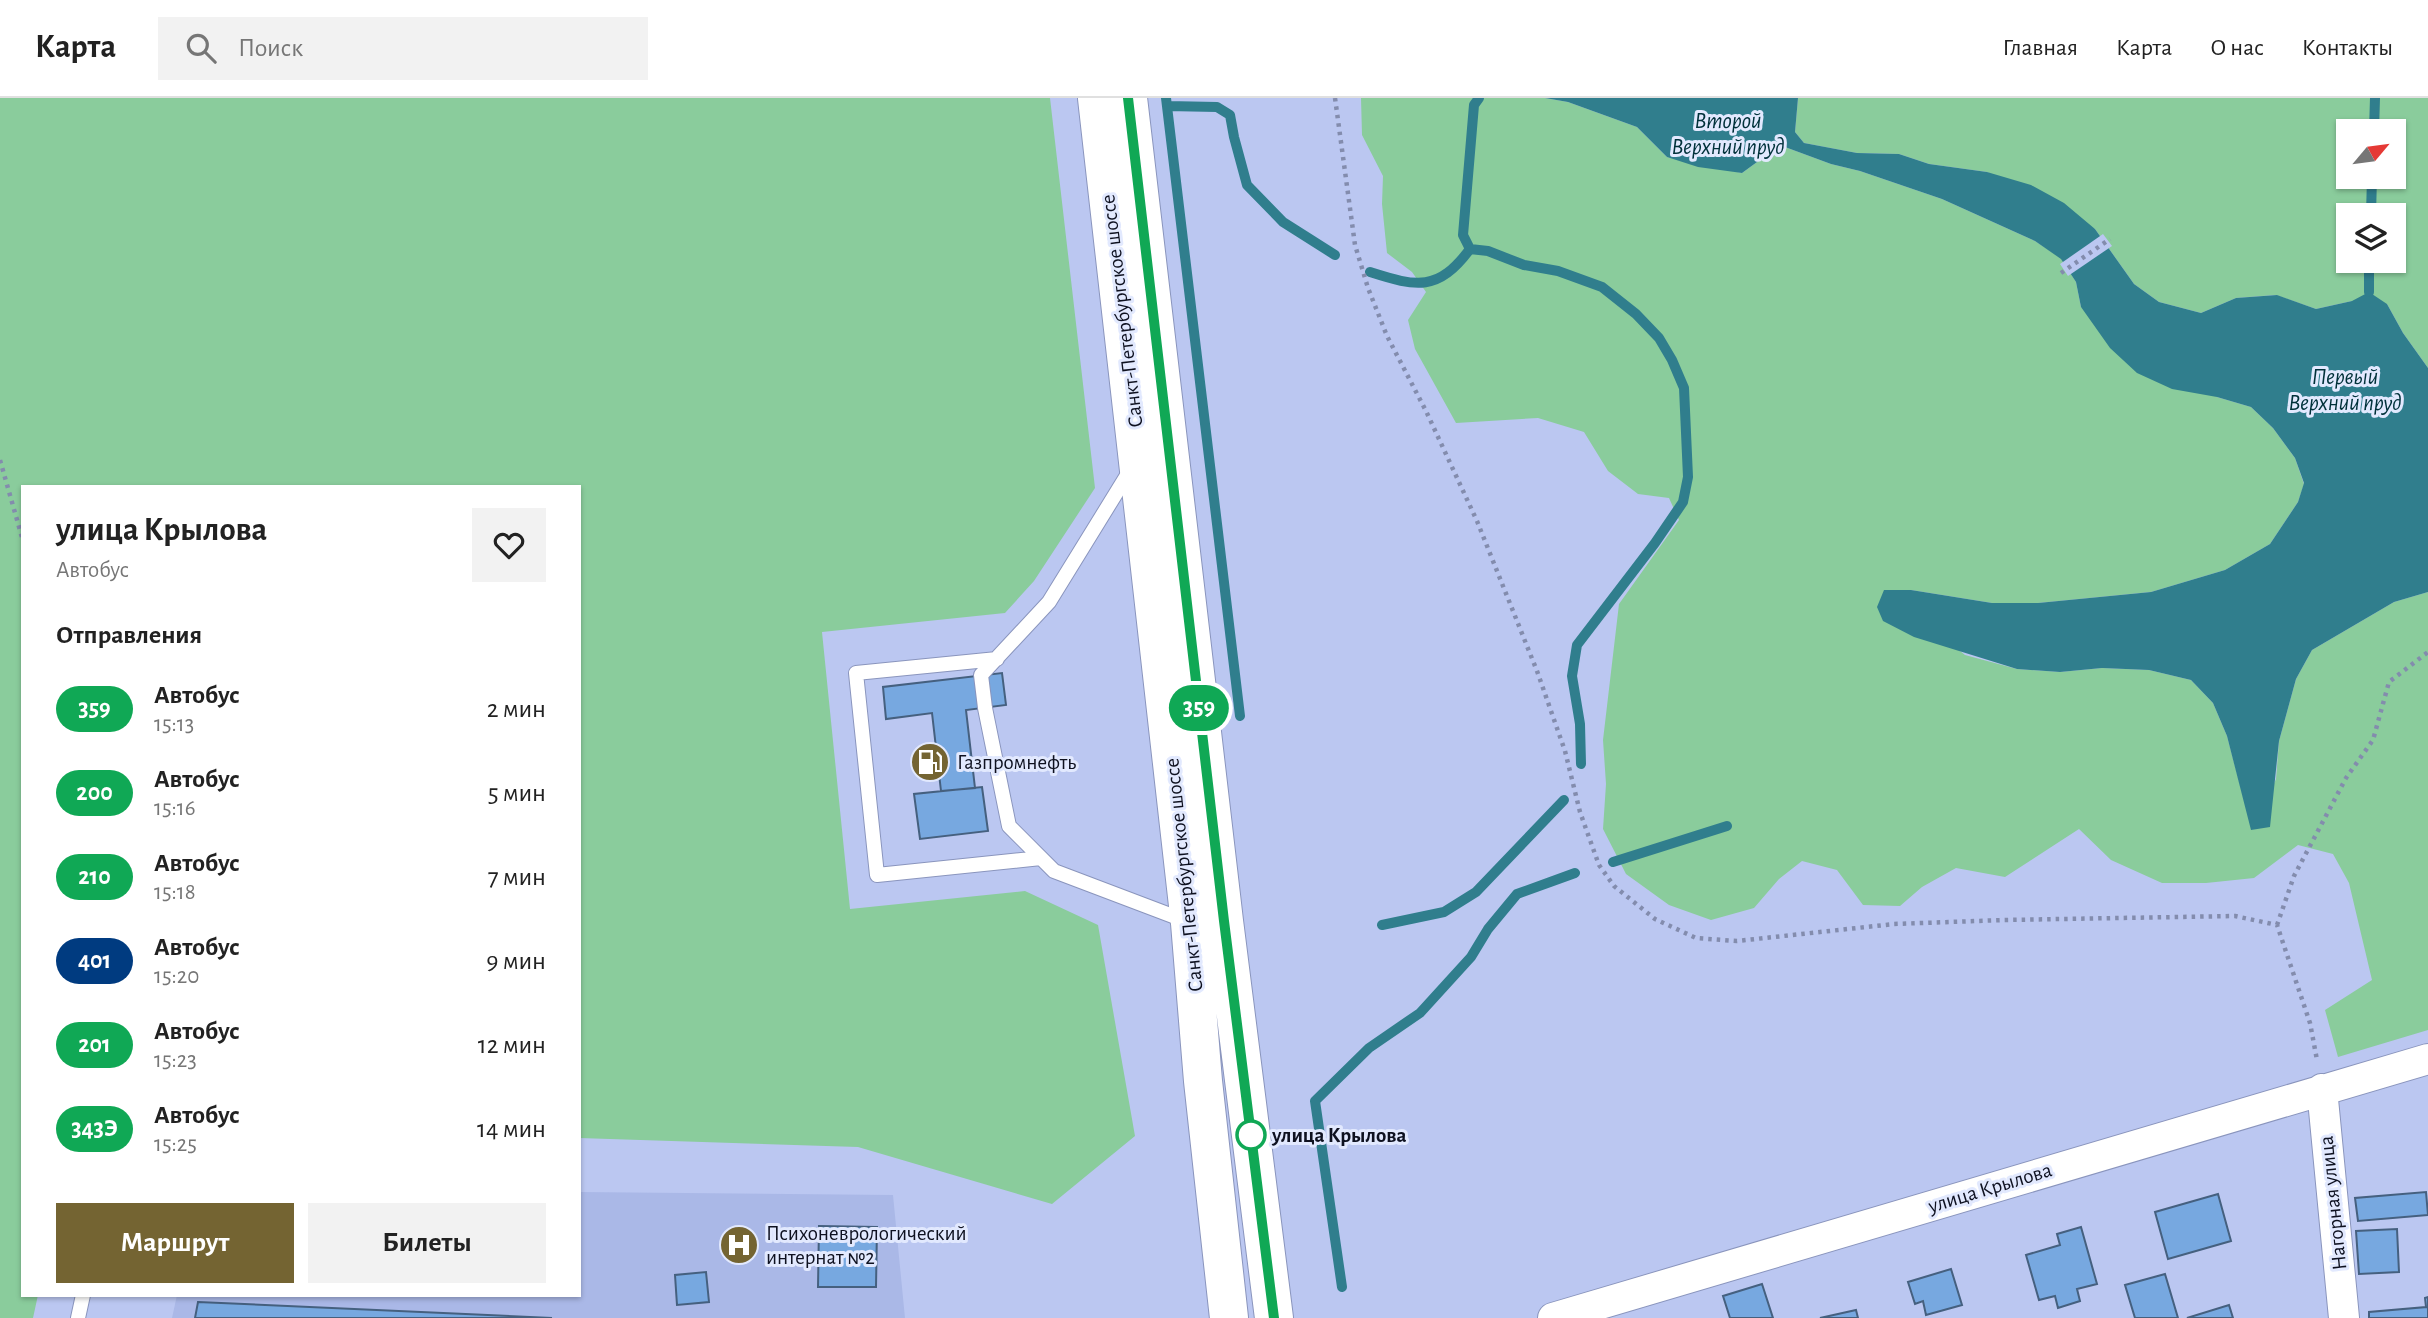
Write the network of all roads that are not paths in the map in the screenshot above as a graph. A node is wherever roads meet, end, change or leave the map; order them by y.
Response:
1 (1097, 98) edge
2 (1128, 98) edge
3 (1139, 457) junction
4 (997, 659) junction
5 (1041, 858) junction
6 (1190, 923) junction
7 (2428, 1059) edge
8 (2322, 1089) junction
9 (83, 1297) edge
10 (78, 1318) edge
11 (1229, 1318) edge
12 (1274, 1318) edge
13 (1553, 1318) edge
14 (2344, 1318) edge

1 - 3 main road, Санкт-Петербургское шоссе
2 - 12 main road, Санкт-Петербургское шоссе
3 - 4 lane
3 - 6 main road, Санкт-Петербургское шоссе
4 - 5 lane
4 - 5 lane
5 - 6 lane
6 - 11 main road, Санкт-Петербургское шоссе
7 - 8 street, улица Крылова
8 - 13 street, улица Крылова
8 - 14 street, Нагорная улица
9 - 10 lane

